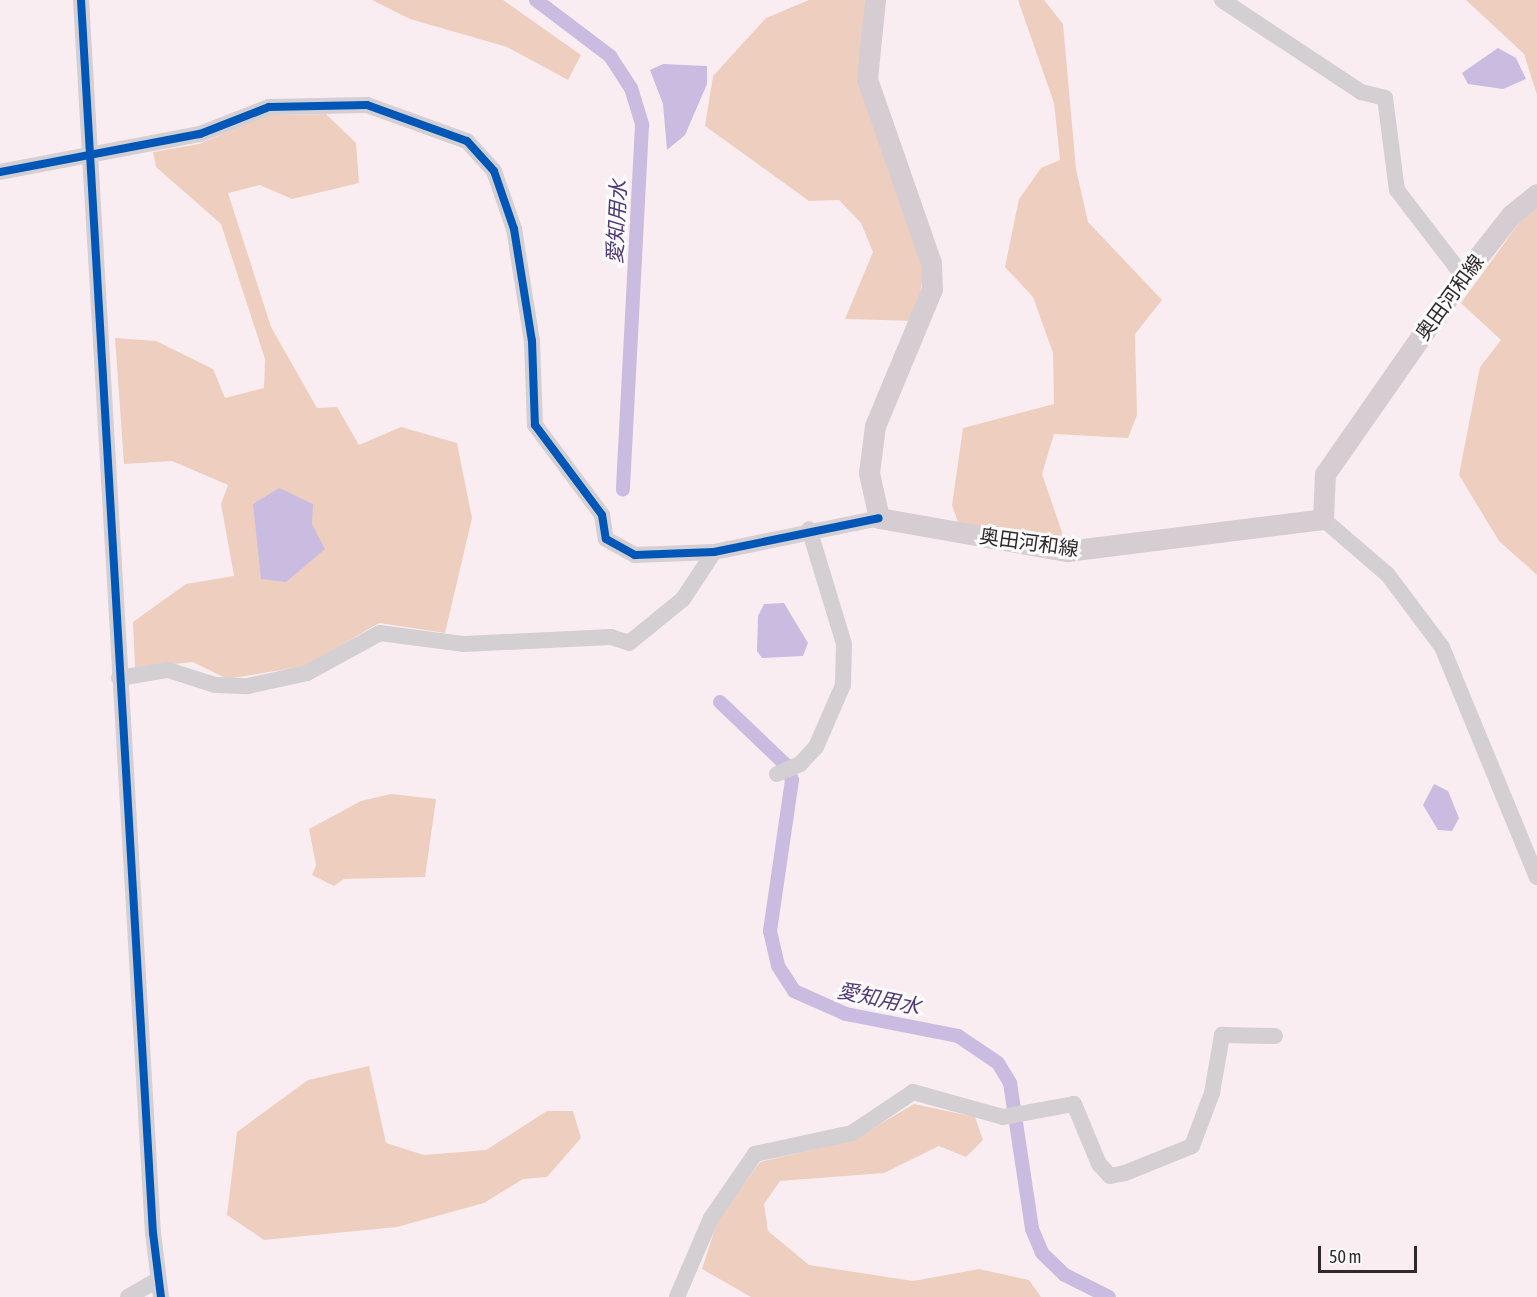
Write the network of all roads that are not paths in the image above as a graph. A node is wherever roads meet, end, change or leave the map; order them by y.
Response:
1 (81, 0) edge
2 (874, 0) edge
3 (1222, 0) edge
4 (90, 156) junction
5 (0, 172) edge
6 (1537, 194) edge
7 (1462, 276) junction
8 (879, 518) junction
9 (1323, 519) junction
10 (808, 529) junction
11 (714, 552) junction
12 (119, 678) junction
13 (777, 774) dead end
14 (1537, 877) edge
15 (1275, 1036) dead end
16 (157, 1280) junction
17 (128, 1297) edge
18 (161, 1297) edge
19 (677, 1297) edge

1 - 4 street
2 - 8 main road
3 - 7 street
4 - 5 street
4 - 11 street
4 - 12 street
6 - 7 main road, 奥田河和線
7 - 9 main road, 奥田河和線
8 - 9 main road, 奥田河和線
8 - 10 street
9 - 14 street
10 - 11 street
10 - 13 street
11 - 12 street
12 - 16 street
15 - 19 street
16 - 17 street
16 - 18 street

